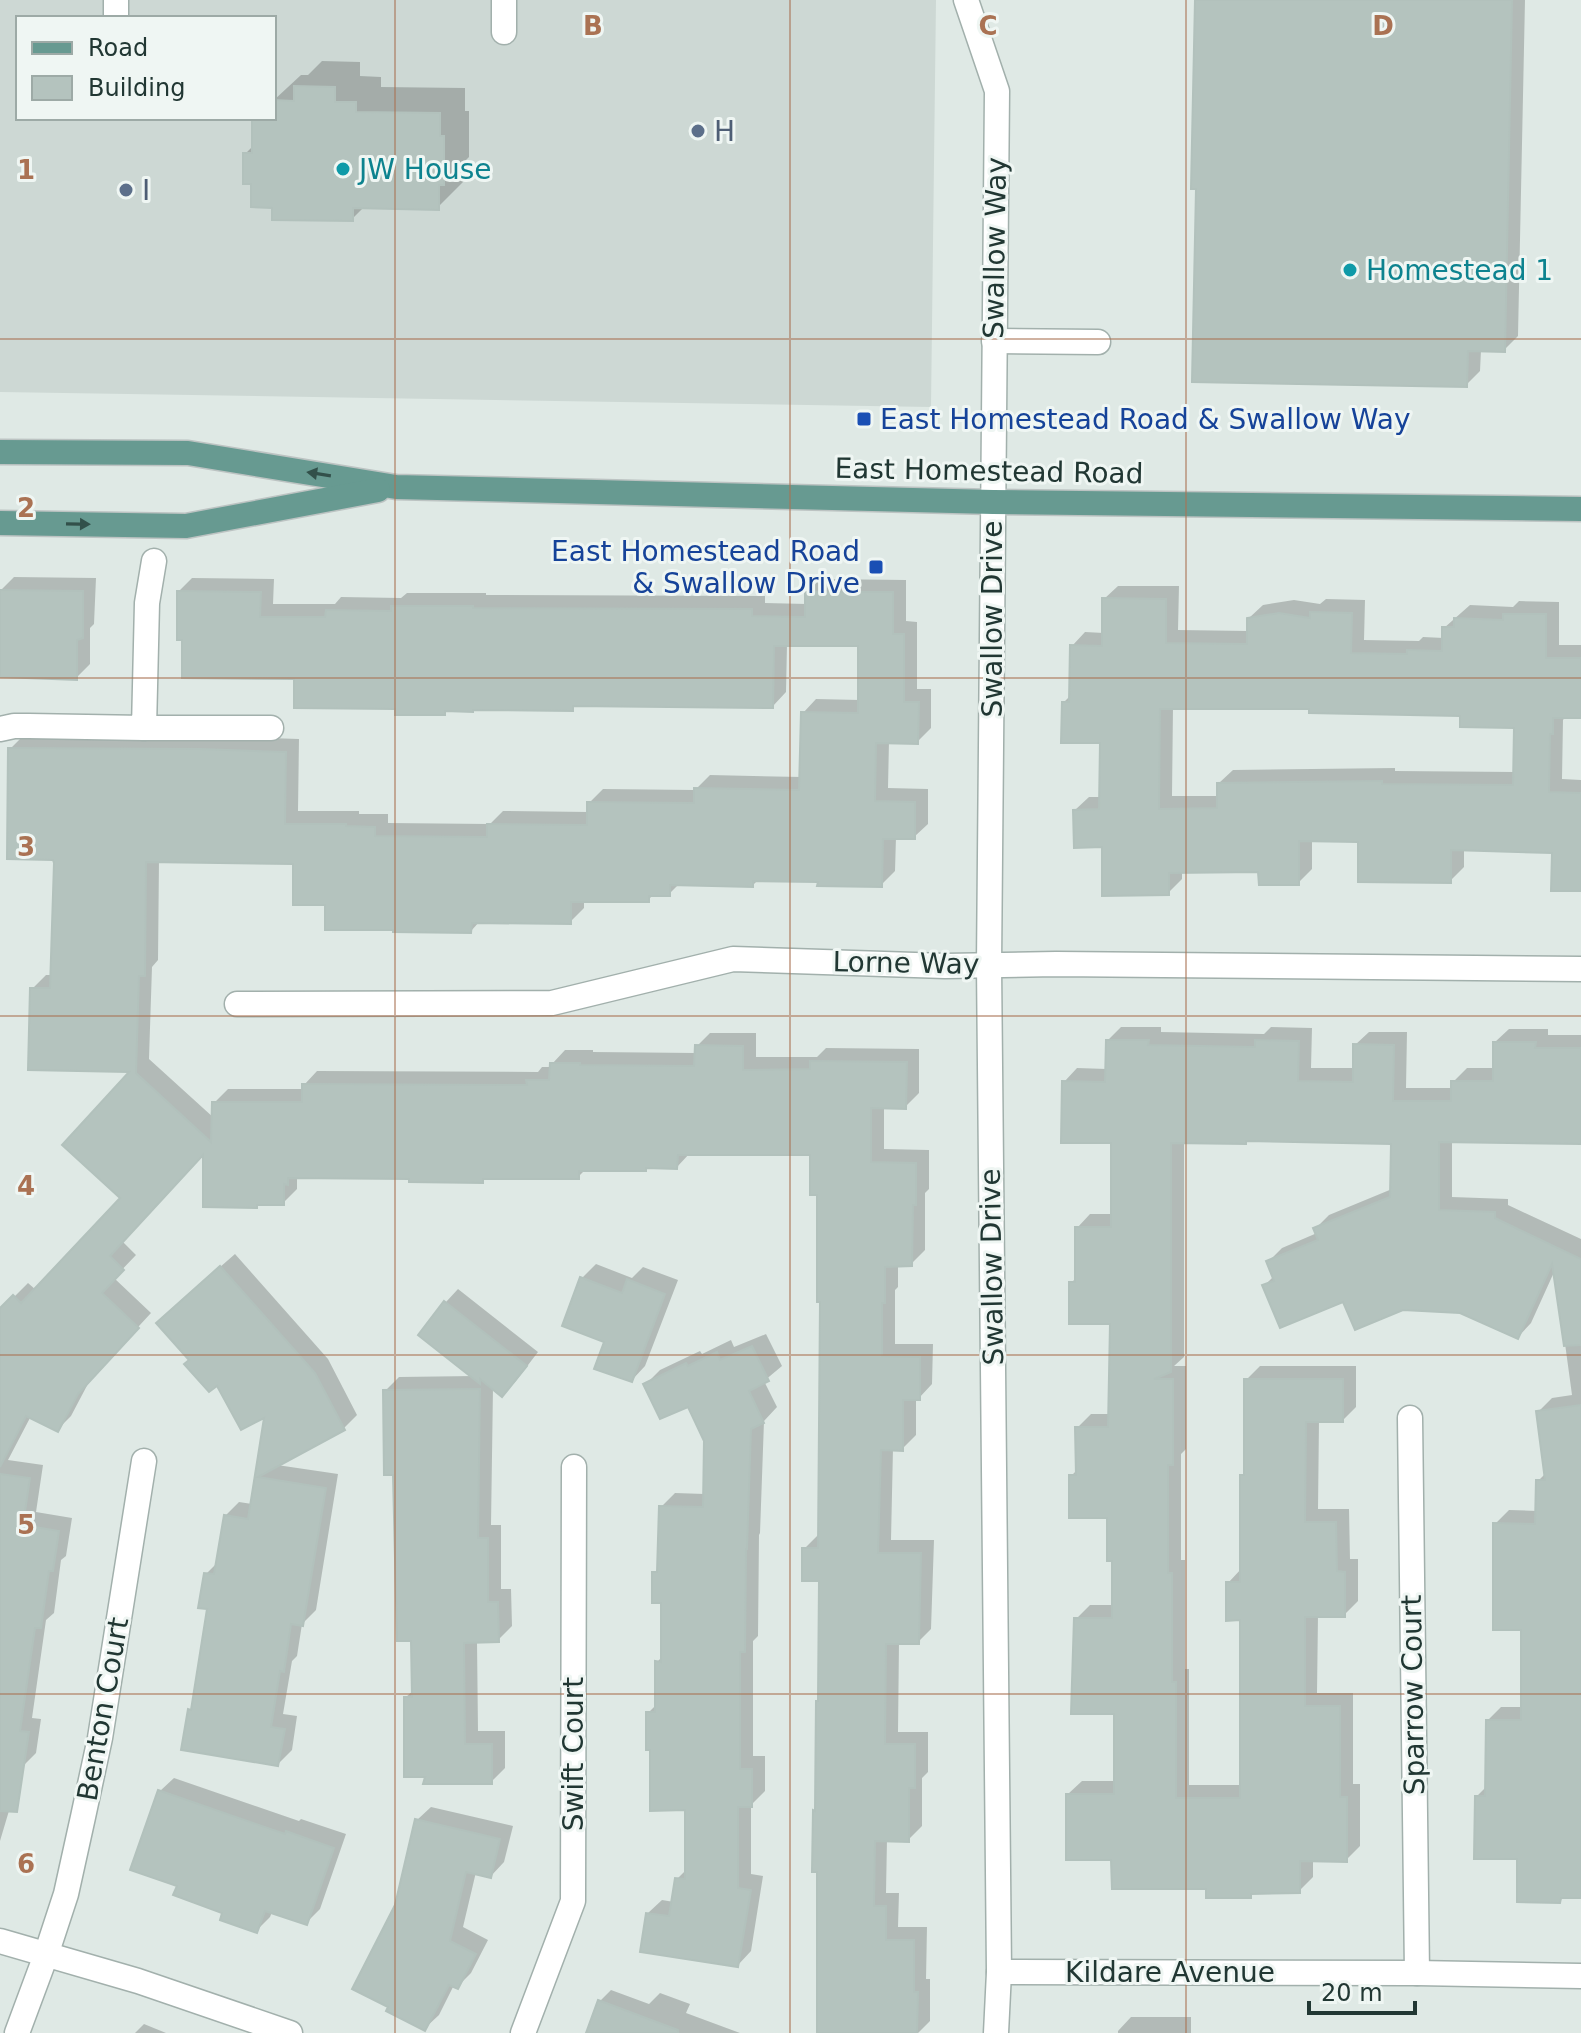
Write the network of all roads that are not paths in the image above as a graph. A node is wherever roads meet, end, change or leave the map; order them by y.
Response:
1 (504, 0) edge
2 (966, 0) edge
3 (504, 32) dead end
4 (994, 341) junction
5 (1098, 342) dead end
6 (0, 452) edge
7 (396, 487) junction
8 (993, 502) junction
9 (1581, 509) edge
10 (0, 523) edge
11 (154, 561) dead end
12 (144, 728) junction
13 (271, 728) dead end
14 (0, 729) edge
15 (989, 965) junction
16 (1581, 969) edge
17 (237, 1004) dead end
18 (1410, 1418) dead end
19 (144, 1461) dead end
20 (574, 1467) dead end
21 (0, 1941) edge
22 (46, 1955) junction
23 (999, 1972) junction
24 (1417, 1973) junction
25 (1581, 1976) edge
26 (17, 2033) edge
27 (290, 2033) edge
28 (523, 2033) edge
29 (996, 2033) edge

1 - 3 street
2 - 4 street, Swallow Way
4 - 5 street
4 - 8 street, Swallow Way
7 -> 6 main road, East Homestead Road
7 - 8 main road, East Homestead Road
10 -> 7 main road, East Homestead Road
8 - 9 main road, East Homestead Road
8 - 15 street, Swallow Drive
11 - 12 street
12 - 13 street
12 - 14 street
15 - 16 street, Lorne Way
15 - 17 street, Lorne Way
15 - 23 street, Swallow Drive
18 - 24 street, Sparrow Court
19 - 22 street, Benton Court
20 - 28 street, Swift Court
21 - 22 street
22 - 26 street, Benton Court
22 - 27 street
23 - 24 street, Kildare Avenue
23 - 29 street, Swallow Drive
24 - 25 street, Kildare Avenue

